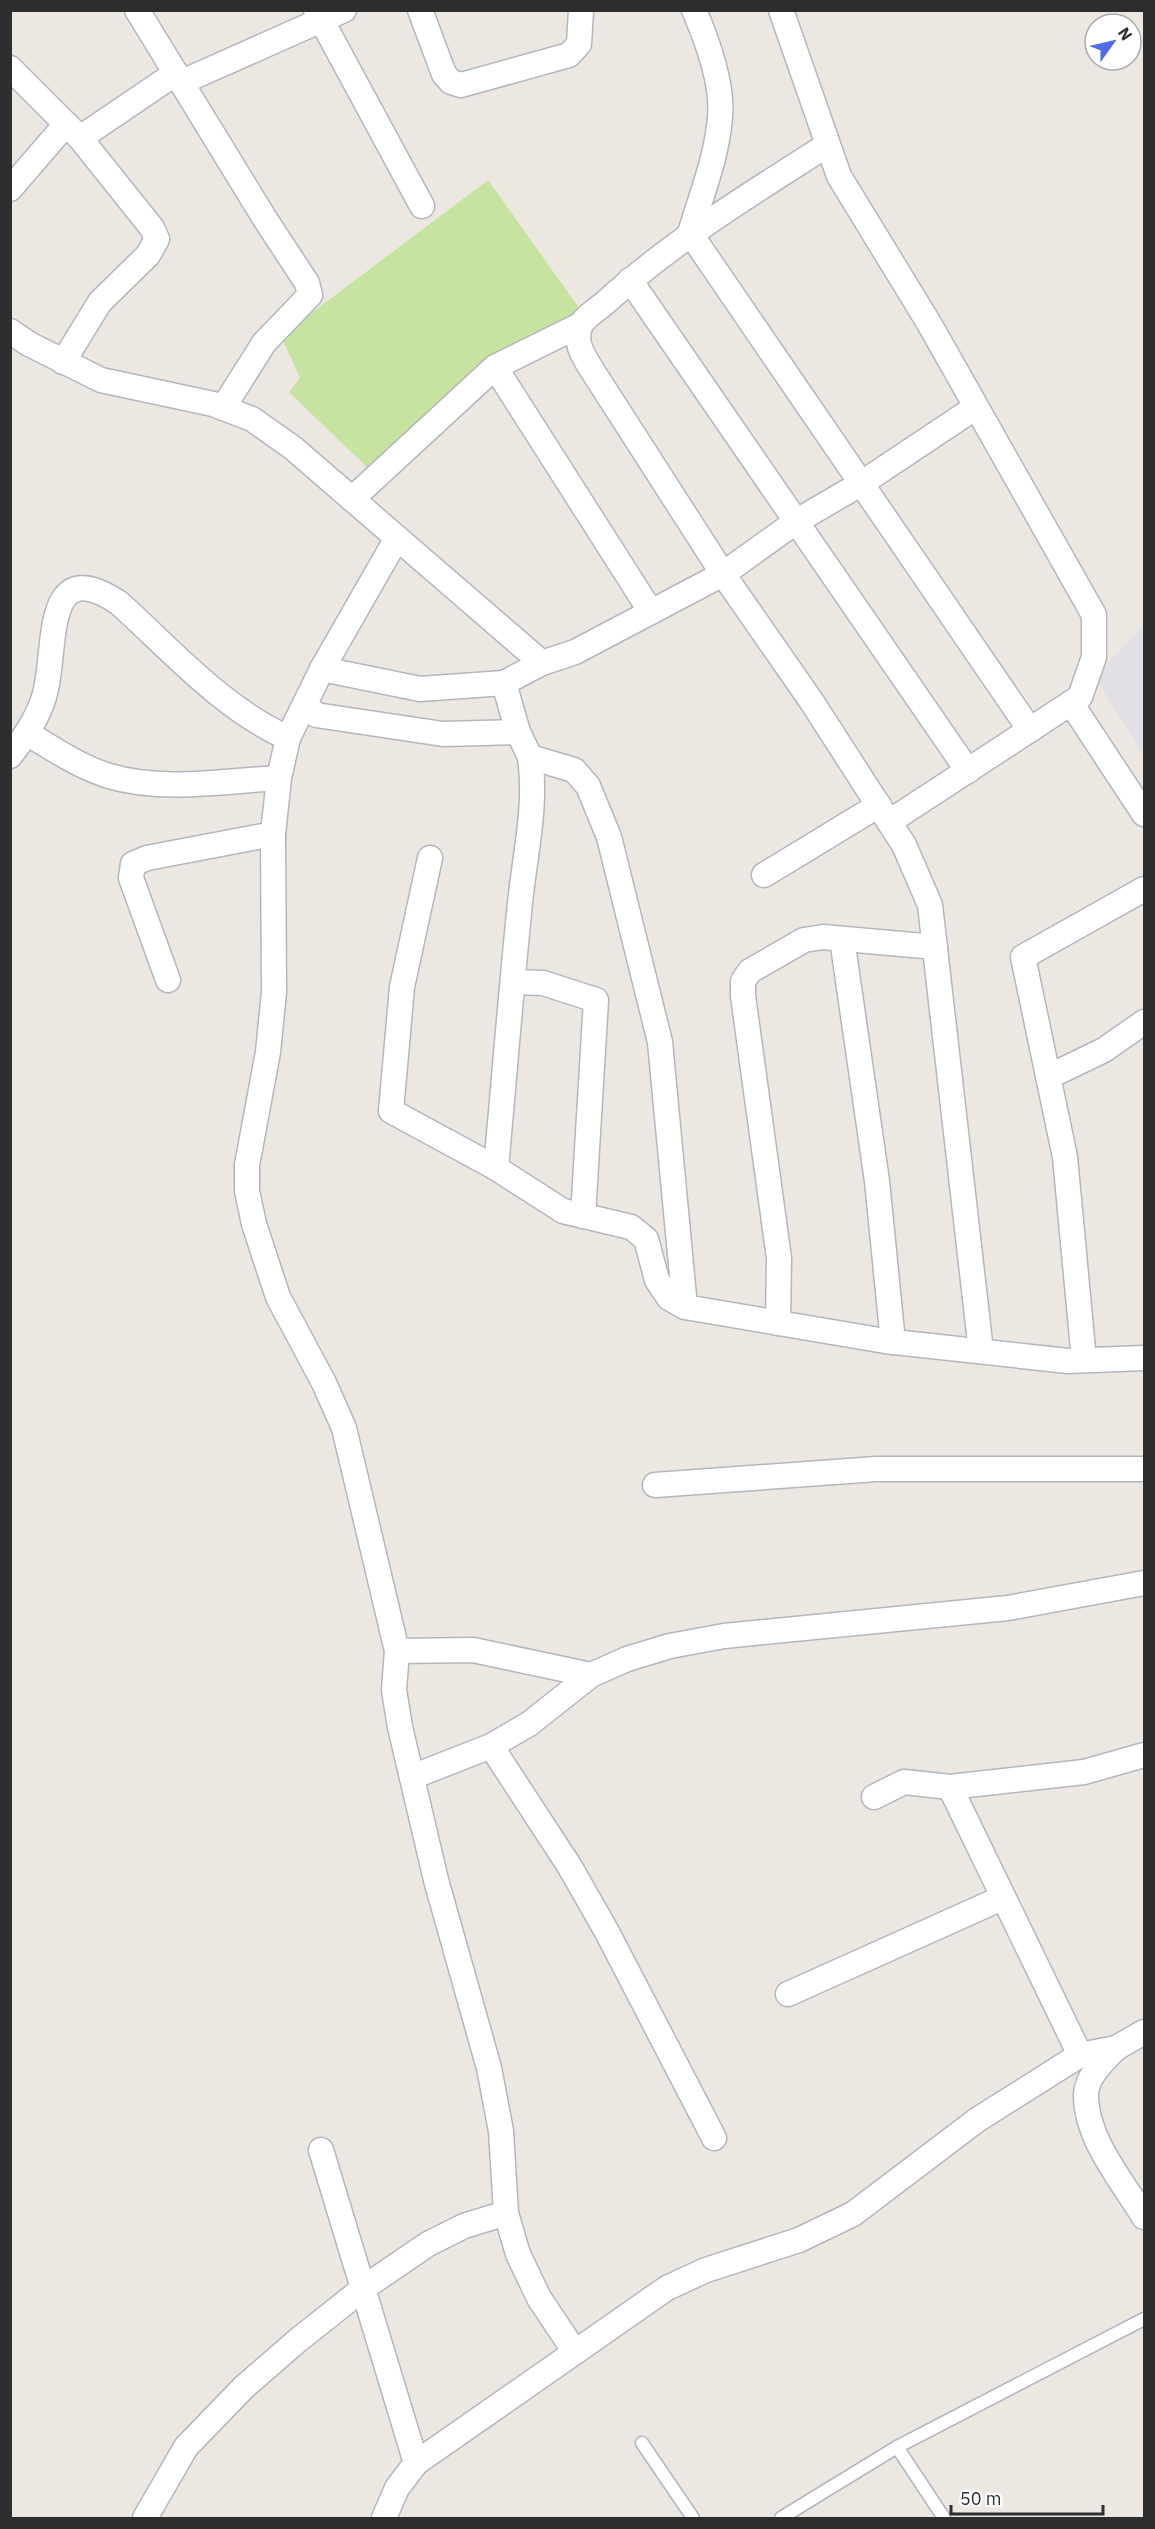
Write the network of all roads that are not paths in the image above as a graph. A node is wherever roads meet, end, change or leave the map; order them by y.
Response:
1 (137, 10) edge
2 (344, 10) edge
3 (420, 10) edge
4 (581, 10) edge
5 (694, 10) edge
6 (781, 10) edge
7 (319, 15) edge
8 (10, 68) edge
9 (179, 77) junction
10 (73, 131) junction
11 (827, 145) junction
12 (10, 189) edge
13 (422, 206) dead end
14 (690, 233) junction
15 (630, 280) junction
16 (580, 325) junction
17 (10, 331) edge
18 (63, 362) junction
19 (495, 367) junction
20 (976, 407) junction
21 (223, 408) junction
22 (862, 483) junction
23 (352, 499) junction
24 (797, 521) junction
25 (397, 537) junction
26 (723, 574) junction
27 (651, 612) junction
28 (542, 663) junction
29 (322, 669) junction
30 (504, 683) junction
31 (1071, 703) junction
32 (305, 704) junction
33 (1030, 730) junction
34 (518, 732) junction
35 (27, 733) junction
36 (288, 738) junction
37 (10, 756) edge
38 (530, 757) junction
39 (968, 771) junction
40 (279, 778) junction
41 (1144, 813) edge
42 (884, 814) junction
43 (273, 834) junction
44 (430, 858) dead end
45 (764, 875) dead end
46 (1144, 889) edge
47 (842, 939) junction
48 (935, 947) junction
49 (168, 980) dead end
50 (513, 982) junction
51 (1144, 1025) edge
52 (1048, 1077) junction
53 (496, 1168) junction
54 (583, 1216) junction
55 (685, 1307) junction
56 (778, 1323) junction
57 (893, 1342) junction
58 (981, 1351) junction
59 (1144, 1358) edge
60 (1084, 1360) junction
61 (1144, 1468) edge
62 (655, 1485) dead end
63 (1144, 1583) edge
64 (397, 1651) junction
65 (591, 1675) junction
66 (490, 1746) junction
67 (1144, 1755) edge
68 (412, 1777) junction
69 (950, 1787) junction
70 (873, 1797) dead end
71 (1002, 1898) junction
72 (788, 1994) dead end
73 (1144, 2032) edge
74 (1116, 2048) junction
75 (1080, 2055) junction
76 (714, 2138) dead end
77 (321, 2150) dead end
78 (506, 2213) junction
79 (1144, 2217) edge
80 (365, 2287) junction
81 (1144, 2319) edge
82 (575, 2352) junction
83 (642, 2443) dead end
84 (897, 2447) junction
85 (416, 2463) junction
86 (145, 2518) edge
87 (384, 2518) edge
88 (693, 2518) edge
89 (781, 2518) edge
90 (944, 2518) edge

1 - 9 street
2 - 7 street
3 - 4 street
5 - 14 street
6 - 11 street
7 - 9 street
7 - 13 street
8 - 10 street
9 - 10 street
9 - 21 street
10 - 12 street
10 - 18 street
11 - 14 street
11 - 20 street
14 - 15 street
14 - 22 street
15 - 16 street
15 - 24 street
16 - 19 street
16 - 26 street
17 - 18 street
18 - 21 street
19 - 23 street
19 - 27 street
20 - 22 street
20 - 31 street
21 - 23 street
22 - 24 street
22 - 33 street
23 - 25 street
24 - 26 street
24 - 39 street
25 - 28 street
25 - 29 street
26 - 27 street
26 - 42 street
27 - 28 street
28 - 30 street
29 - 30 street
29 - 32 street
30 - 34 street
31 - 33 street
31 - 41 street
32 - 34 street
32 - 36 street
33 - 39 street
34 - 38 street
35 - 36 street
35 - 37 street
35 - 40 street
36 - 40 street
38 - 50 street
38 - 55 street
39 - 42 street
40 - 43 street
42 - 45 street
42 - 48 street
43 - 49 street
43 - 64 street
44 - 53 street
46 - 52 street
47 - 48 street
47 - 56 street
47 - 57 street
48 - 58 street
50 - 53 street
50 - 54 street
51 - 52 street
52 - 60 street
53 - 54 street
54 - 55 street
55 - 56 street
56 - 57 street
57 - 58 street
58 - 60 street
59 - 60 street
61 - 62 street
63 - 65 street
64 - 65 street
64 - 68 street
65 - 66 street
66 - 68 street
66 - 76 street
67 - 69 street
68 - 78 street
69 - 70 street
69 - 71 street
71 - 72 street
71 - 75 street
73 - 74 street
74 - 75 street
74 - 79 street
75 - 82 street
77 - 80 street
78 - 80 street
78 - 82 street
80 - 85 street
80 - 86 street
81 - 84 lane
82 - 85 street
83 - 88 lane
84 - 89 lane
84 - 90 lane
85 - 87 street

